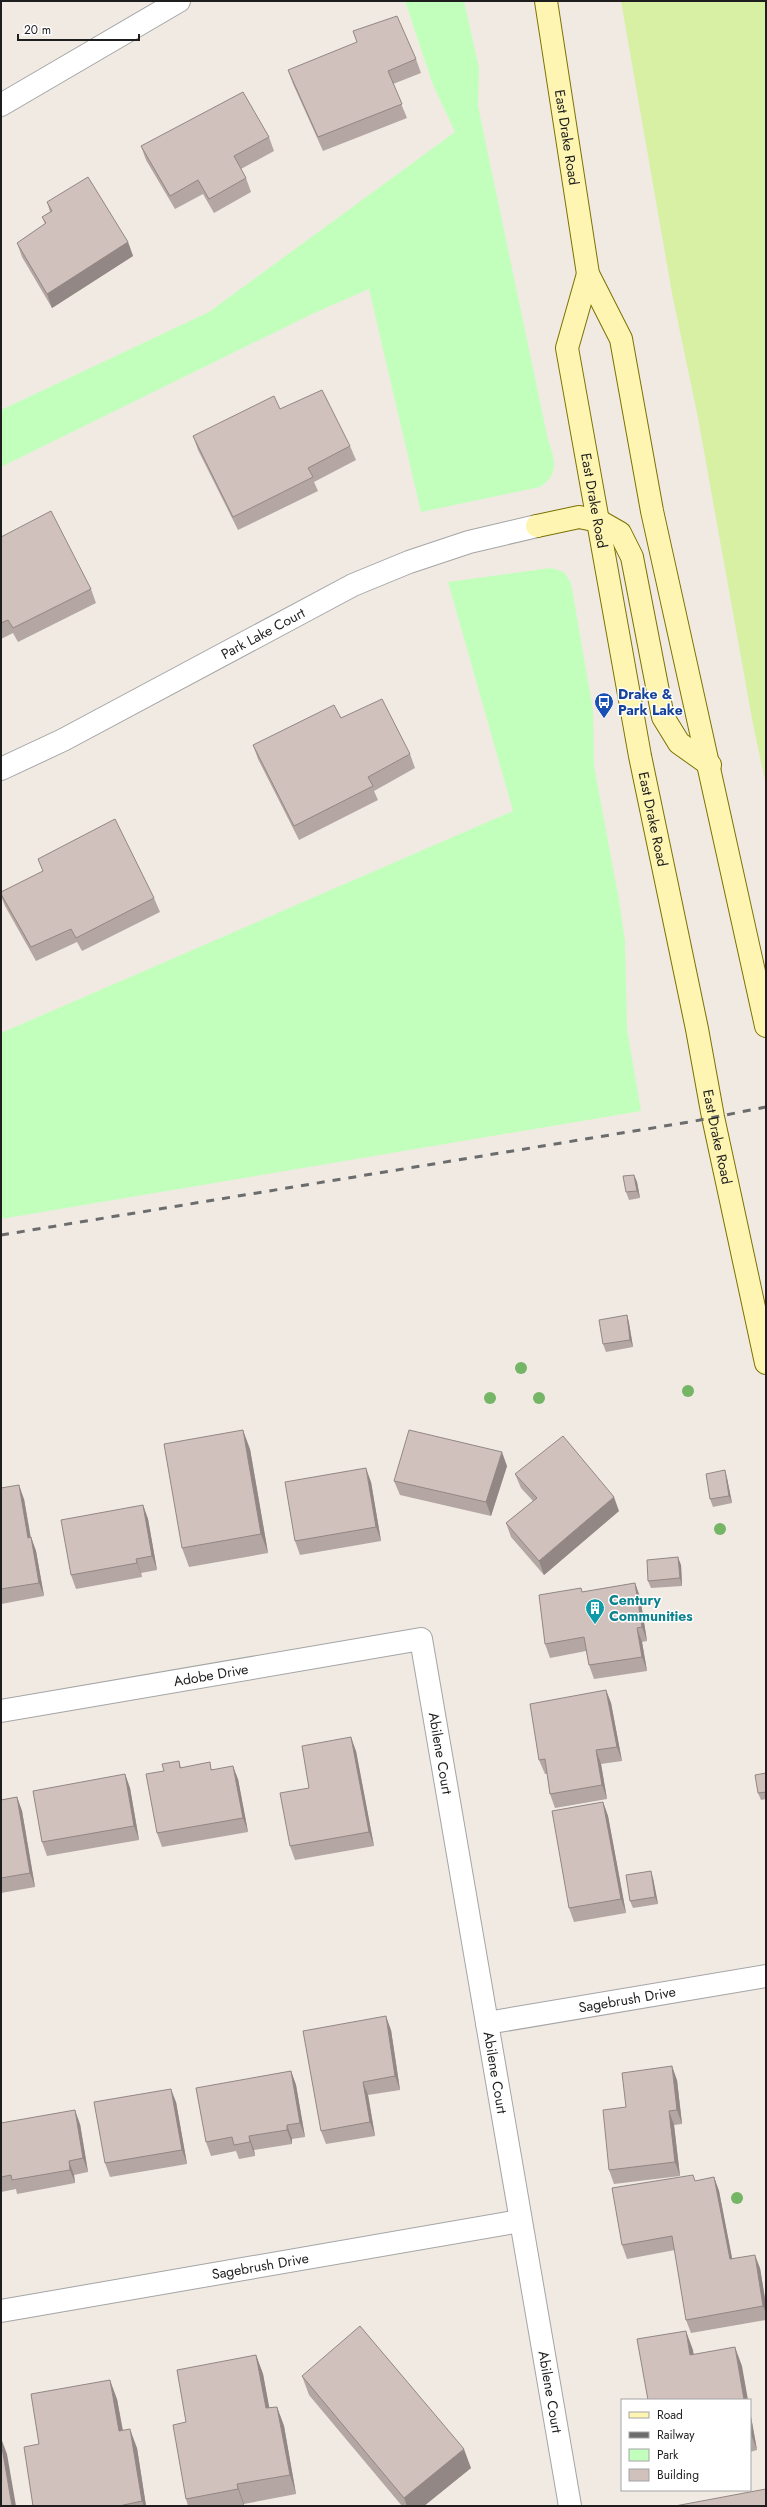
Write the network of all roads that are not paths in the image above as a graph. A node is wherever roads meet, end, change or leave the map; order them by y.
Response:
1 (179, 1) edge
2 (546, 1) edge
3 (1, 105) edge
4 (588, 274) junction
5 (599, 521) junction
6 (537, 526) joint
7 (710, 764) junction
8 (1, 769) edge
9 (766, 1026) edge
10 (766, 1364) edge
11 (422, 1639) joint
12 (1, 1711) edge
13 (766, 1976) edge
14 (487, 2023) junction
15 (520, 2221) junction
16 (1, 2311) edge
17 (570, 2506) edge

1 - 3 street
2 - 4 main road, East Drake Road
4 - 5 main road, East Drake Road
4 - 7 main road, East Drake Road
5 - 6 main road
5 - 7 main road
5 - 10 main road, East Drake Road
6 - 8 street, Park Lake Court
7 - 9 main road, East Drake Road
11 - 12 street, Adobe Drive
11 - 14 street, Abilene Court
13 - 14 street, Sagebrush Drive
14 - 15 street, Abilene Court
15 - 16 street, Sagebrush Drive
15 - 17 street, Abilene Court

